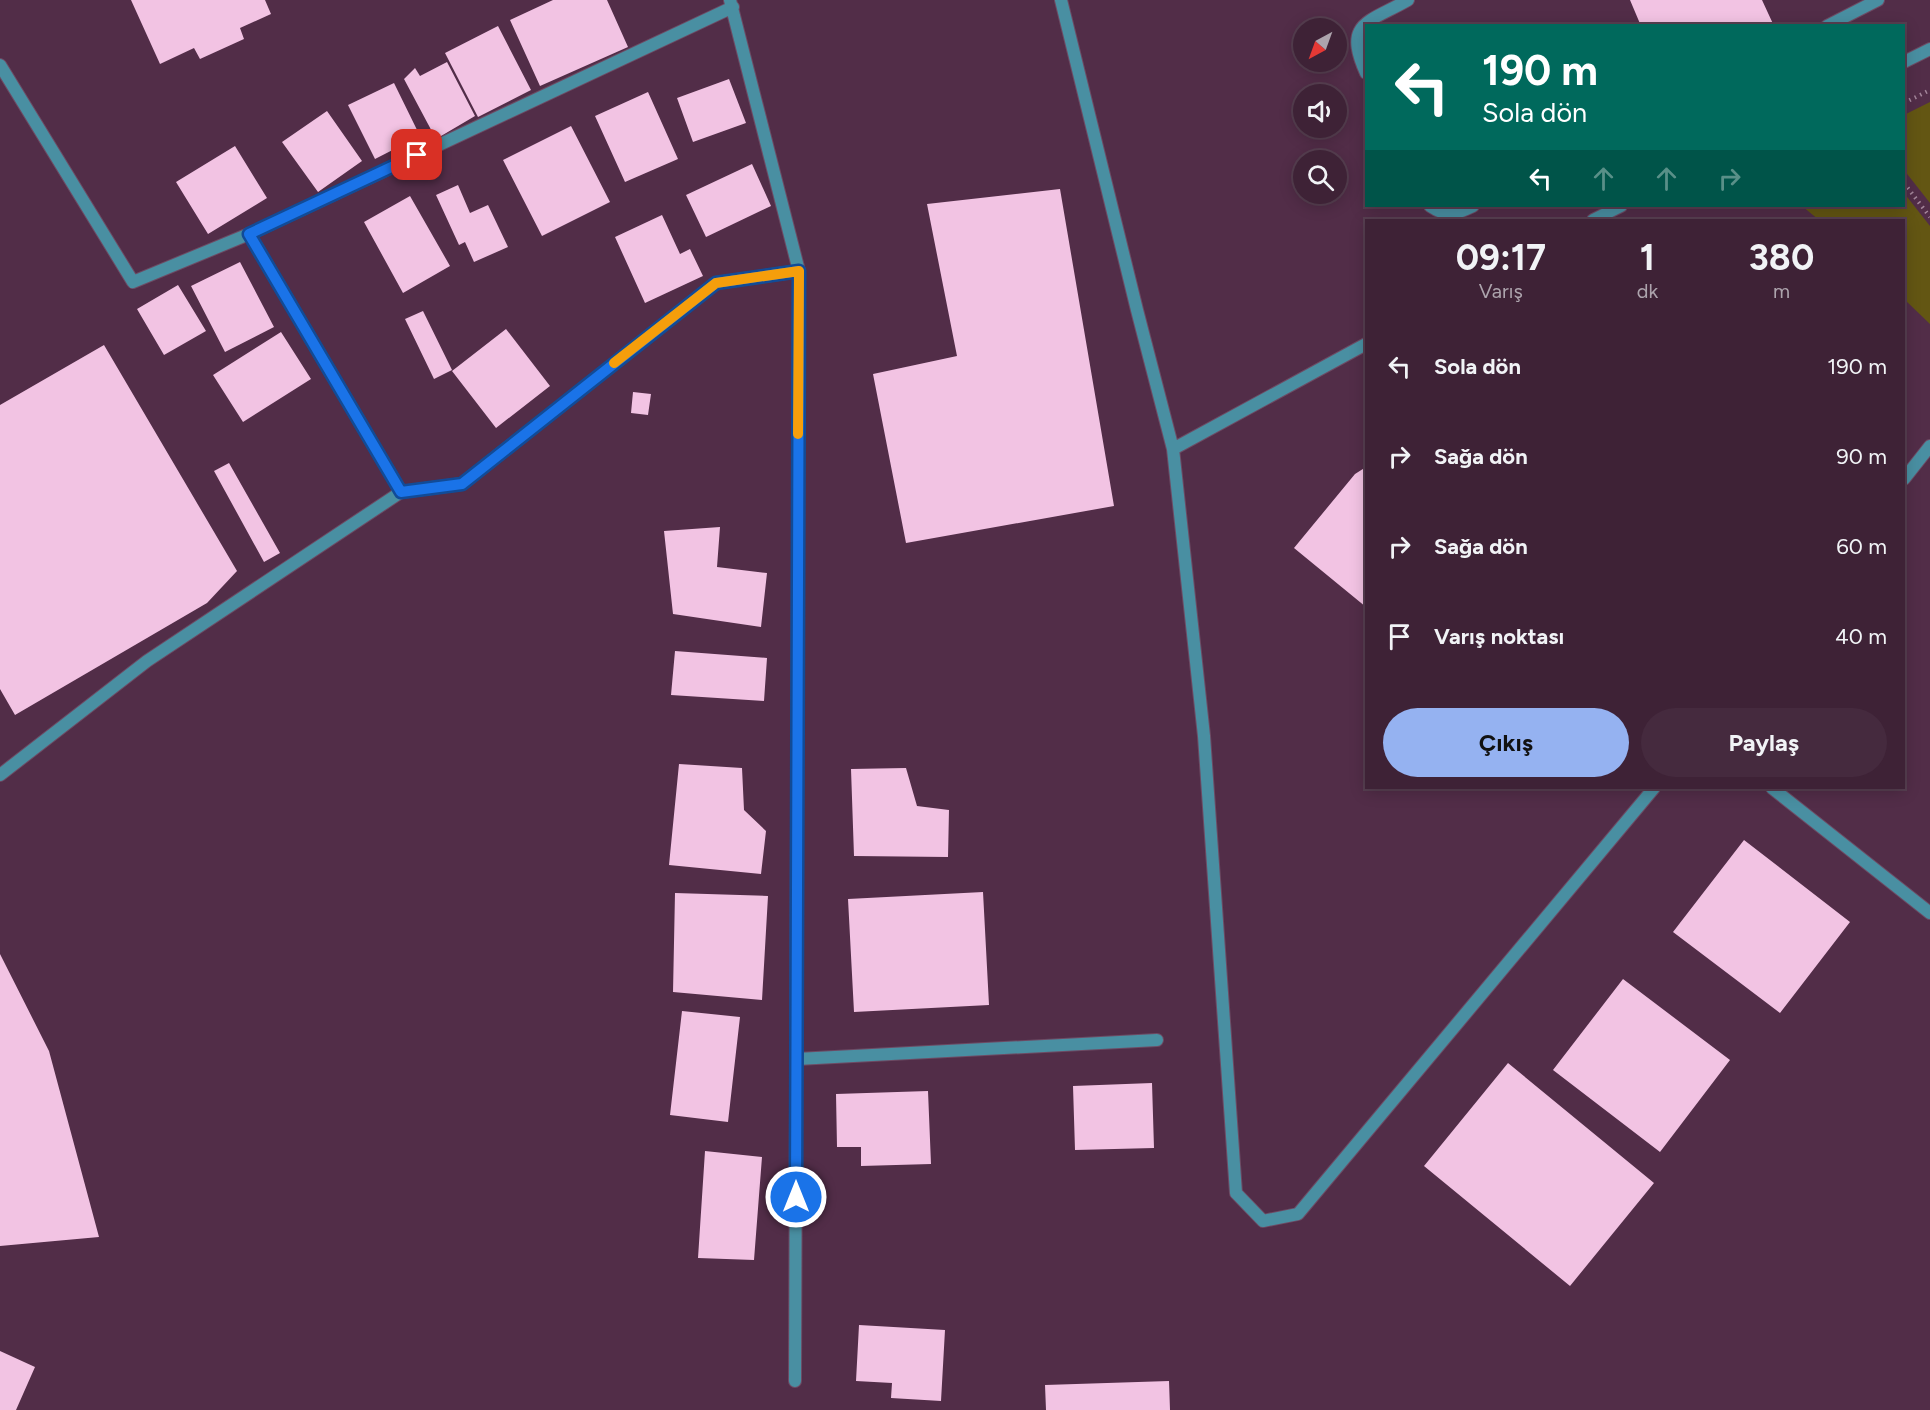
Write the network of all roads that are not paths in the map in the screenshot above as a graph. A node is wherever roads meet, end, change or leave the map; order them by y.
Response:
1 (1061, 0) edge
2 (1408, 0) edge
3 (1878, 0) edge
4 (731, 4) edge
5 (1366, 24) edge
6 (1831, 24) edge
7 (1365, 25) edge
8 (1930, 49) edge
9 (1905, 62) edge
10 (0, 65) edge
11 (1365, 71) edge
12 (1432, 207) edge
13 (1470, 207) edge
14 (1619, 207) edge
15 (1595, 219) edge
16 (249, 234) junction
17 (799, 271) junction
18 (1365, 345) edge
19 (1930, 446) edge
20 (1173, 449) junction
21 (1905, 478) edge
22 (401, 492) junction
23 (0, 775) edge
24 (1653, 789) edge
25 (1773, 789) edge
26 (1930, 913) edge
27 (1157, 1040) dead end
28 (797, 1059) junction
29 (795, 1381) dead end

1 - 20 street
2 - 5 street
3 - 6 street
4 - 16 street
4 - 17 street
7 - 11 street
8 - 9 street
10 - 16 street
12 - 13 street
14 - 15 street
16 - 22 street
17 - 22 street
17 - 28 street
18 - 20 street
19 - 21 street
20 - 24 street
22 - 23 street
25 - 26 street
27 - 28 street
28 - 29 street

